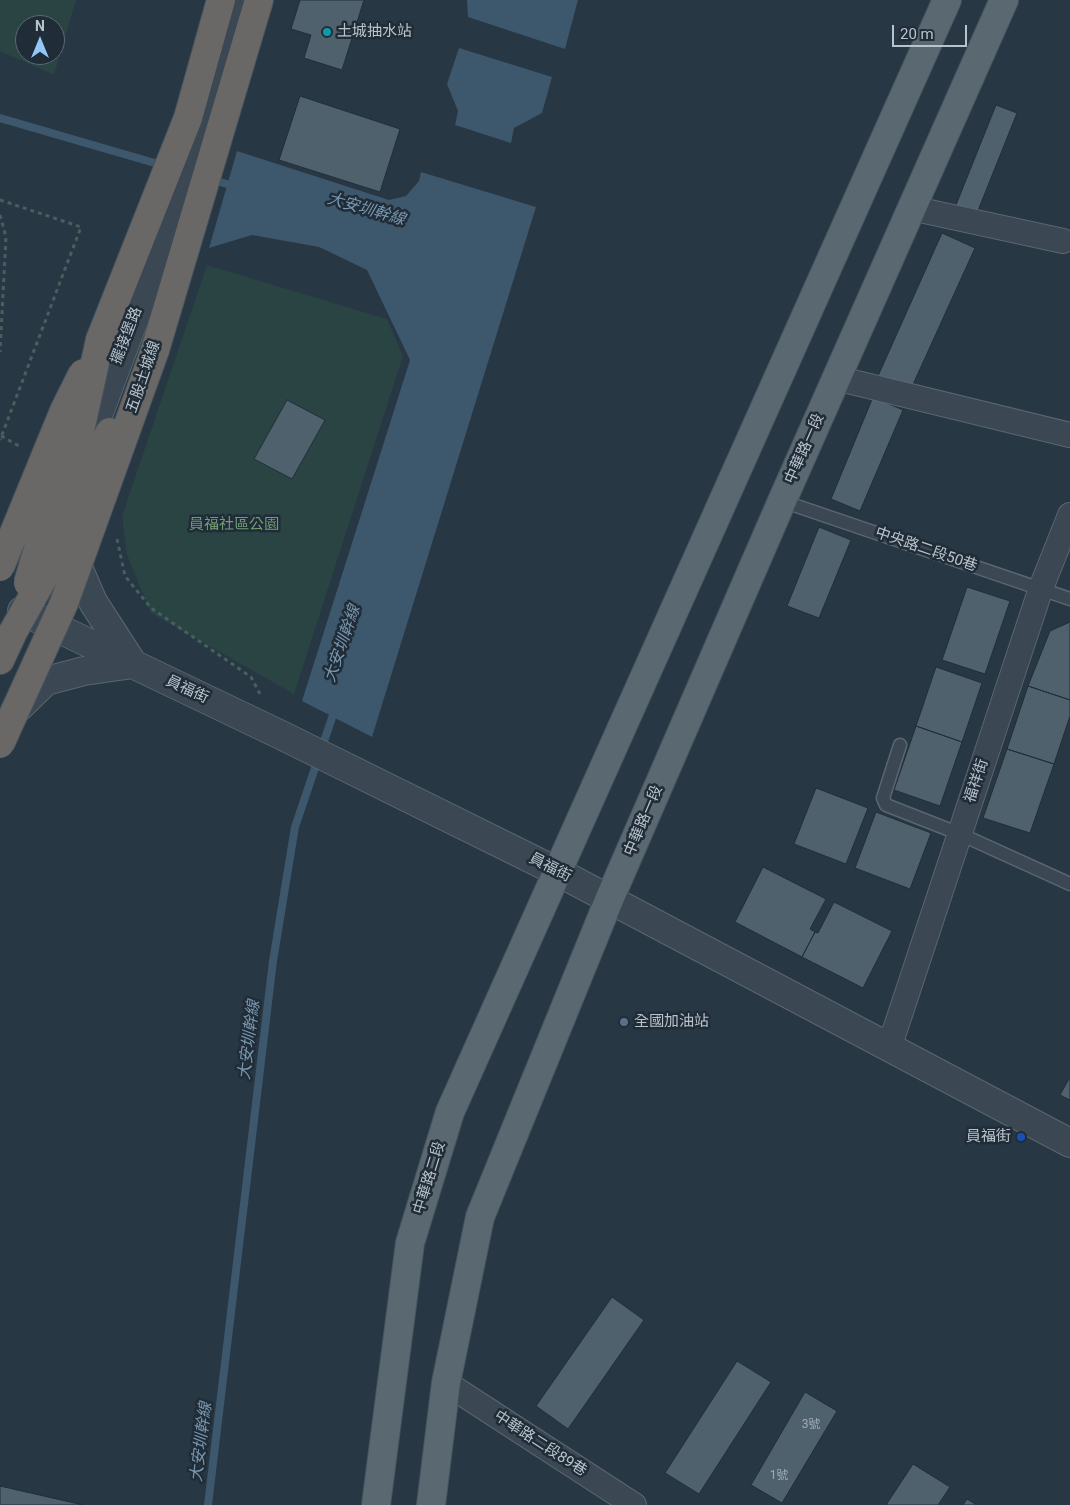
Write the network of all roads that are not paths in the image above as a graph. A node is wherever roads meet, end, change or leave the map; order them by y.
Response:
1 (221, 0) edge
2 (242, 0) edge
3 (259, 0) edge
4 (947, 0) edge
5 (1004, 0) edge
6 (912, 208) junction
7 (1063, 241) dead end
8 (100, 340) junction
9 (155, 350) junction
10 (836, 378) junction
11 (1070, 435) edge
12 (782, 501) junction
13 (63, 510) junction
14 (1070, 515) edge
15 (0, 567) edge
16 (1041, 588) junction
17 (1070, 599) edge
18 (17, 622) junction
19 (0, 660) edge
20 (133, 664) junction
21 (0, 668) edge
22 (0, 723) edge
23 (0, 744) edge
24 (900, 745) dead end
25 (960, 834) junction
26 (556, 871) junction
27 (1070, 884) edge
28 (609, 900) junction
29 (889, 1048) junction
30 (1070, 1143) edge
31 (446, 1383) junction
32 (376, 1505) edge
33 (431, 1505) edge
34 (634, 1505) edge

1 - 8 highway
2 - 13 street, 擺接堡路
3 - 9 highway, 五股土城線
4 - 26 main road
5 - 6 main road, 中華路一段
6 - 7 street
6 - 10 main road, 中華路一段
8 - 15 highway, bridge
8 - 18 highway, bridge
9 - 18 highway, bridge
9 - 23 highway, 五股土城線, bridge
10 - 11 street
10 - 12 main road, 中華路一段
12 - 16 lane, 中央路二段50巷
12 - 28 main road, 中華路一段
13 - 18 street, 擺接堡路
13 - 20 street
14 - 16 street, 福祥街
16 - 17 lane, 中央路二段50巷
16 - 25 street, 福祥街
18 - 19 highway
18 - 20 street, 員福街
18 - 21 street, 擺接堡路
20 - 22 street
20 - 26 street, 員福街
24 - 25 lane
25 - 27 lane
25 - 29 street, 福祥街
26 - 28 street, 員福街
26 - 32 main road, 中華路二段
28 - 29 street, 員福街
28 - 31 main road
29 - 30 street, 員福街
31 - 33 main road
31 - 34 street, 中華路二段89巷

